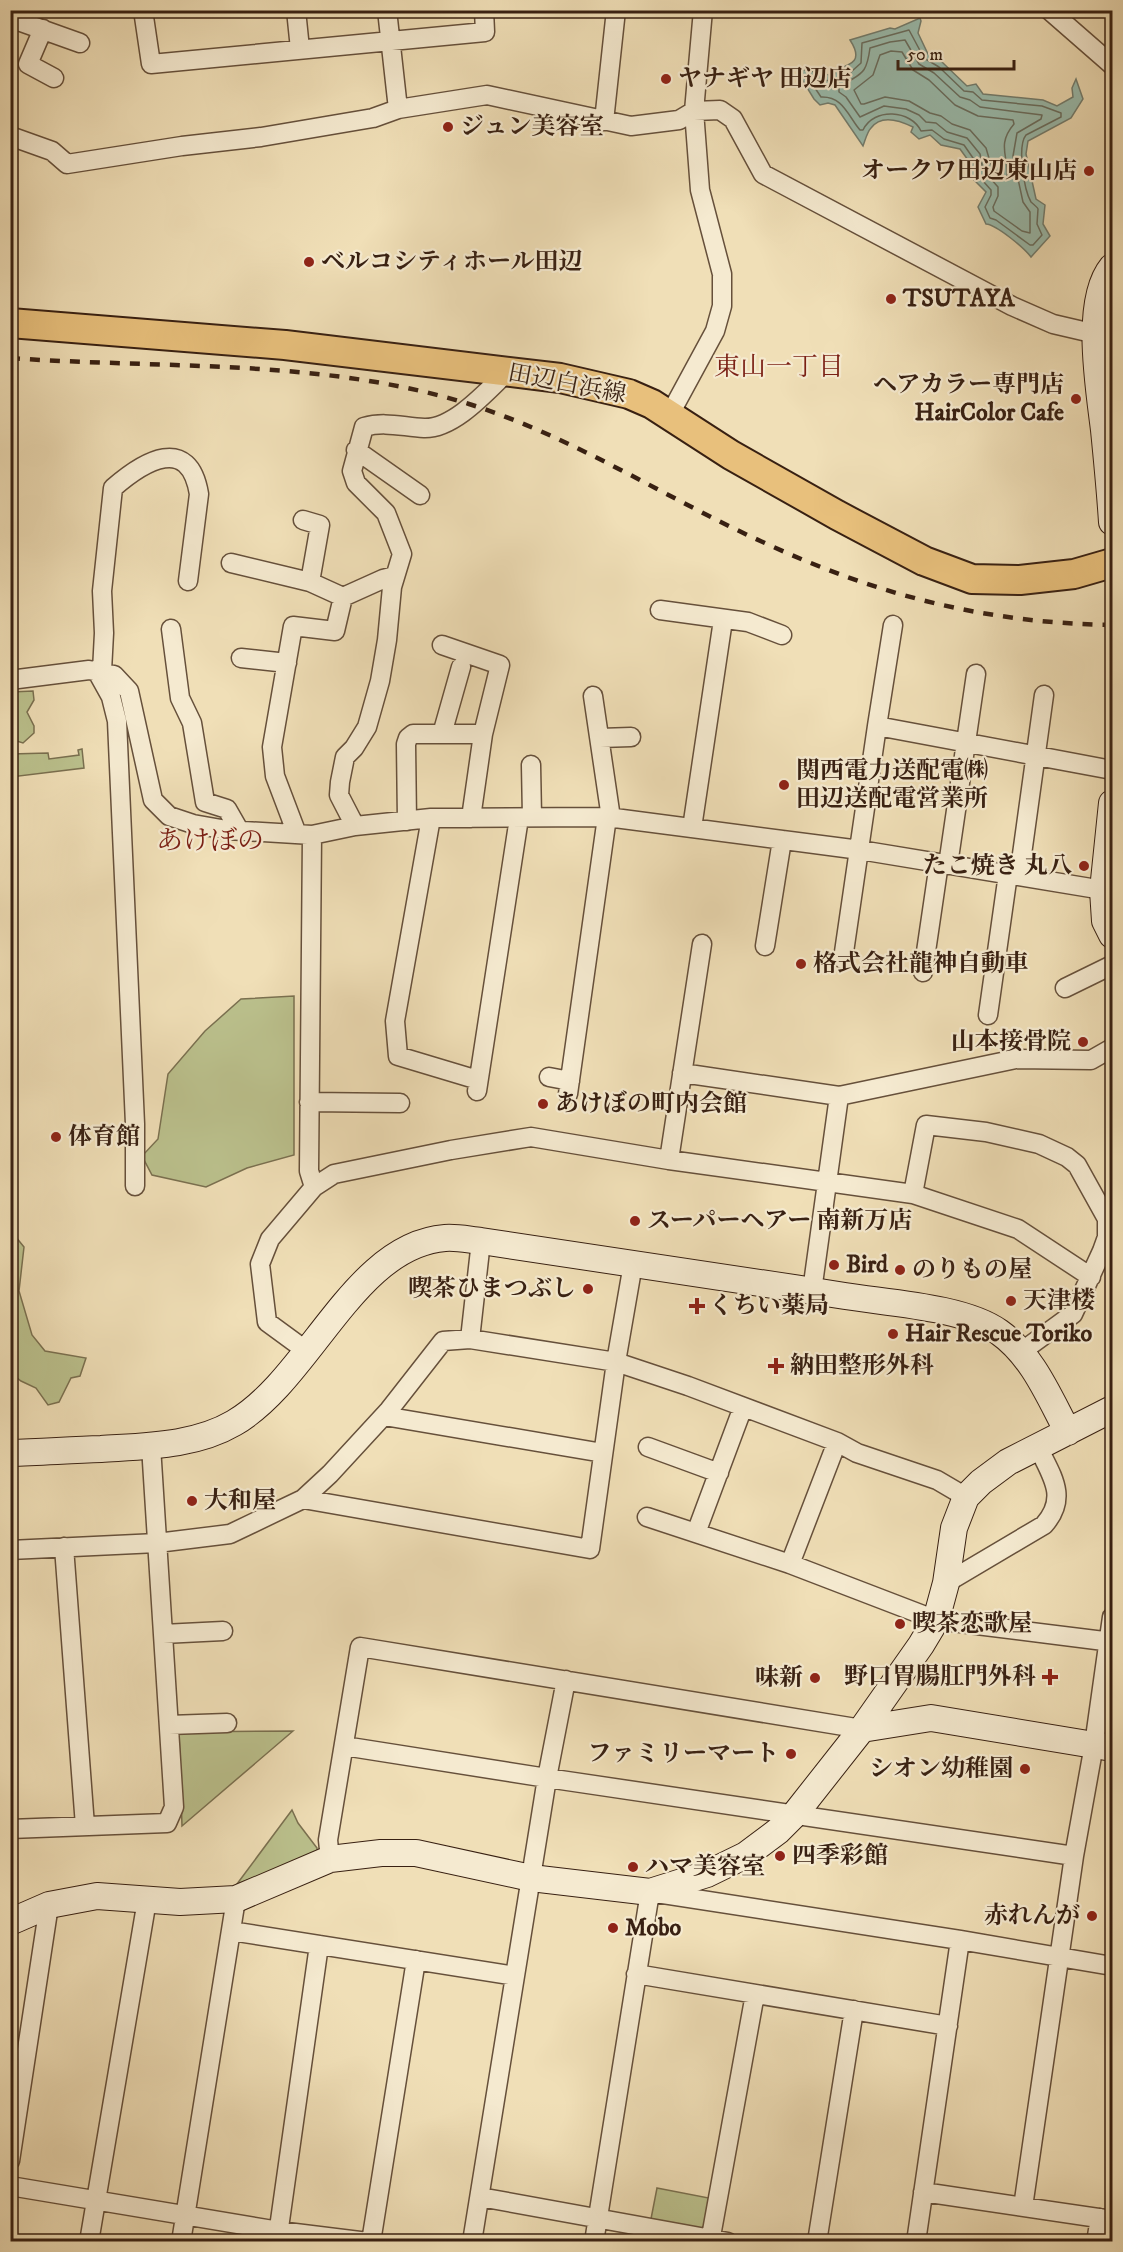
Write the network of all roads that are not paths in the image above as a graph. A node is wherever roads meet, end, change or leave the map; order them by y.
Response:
1 (143, 10) edge
2 (296, 10) edge
3 (387, 10) edge
4 (484, 10) edge
5 (616, 10) edge
6 (703, 10) edge
7 (1049, 10) edge
8 (10, 18) edge
9 (43, 29) junction
10 (390, 39) junction
11 (80, 43) dead end
12 (300, 49) junction
13 (1113, 65) edge
14 (54, 78) dead end
15 (398, 109) junction
16 (694, 111) junction
17 (604, 121) junction
18 (10, 136) edge
19 (1113, 267) edge
20 (10, 323) edge
21 (1096, 334) junction
22 (507, 372) junction
23 (670, 414) junction
24 (356, 450) junction
25 (420, 495) dead end
26 (303, 520) dead end
27 (1113, 522) edge
28 (231, 563) dead end
29 (1113, 563) edge
30 (395, 576) junction
31 (188, 581) dead end
32 (310, 582) junction
33 (343, 597) junction
34 (660, 610) dead end
35 (723, 620) junction
36 (893, 625) dead end
37 (171, 629) dead end
38 (782, 635) dead end
39 (442, 645) dead end
40 (242, 658) dead end
41 (287, 663) junction
42 (461, 667) dead end
43 (99, 671) junction
44 (976, 674) dead end
45 (10, 680) edge
46 (1044, 695) dead end
47 (593, 696) dead end
48 (877, 726) junction
49 (442, 734) junction
50 (483, 734) junction
51 (631, 737) dead end
52 (600, 738) junction
53 (966, 743) junction
54 (1035, 756) junction
55 (531, 765) dead end
56 (1113, 770) edge
57 (1113, 803) edge
58 (609, 817) junction
59 (431, 818) junction
60 (471, 818) junction
61 (526, 818) junction
62 (407, 821) junction
63 (355, 826) junction
64 (692, 828) junction
65 (239, 830) junction
66 (304, 835) junction
67 (782, 840) junction
68 (860, 850) junction
69 (944, 864) junction
70 (1014, 875) junction
71 (1107, 880) edge
72 (1110, 925) edge
73 (702, 944) dead end
74 (765, 946) dead end
75 (843, 959) dead end
76 (1113, 965) edge
77 (923, 972) dead end
78 (1065, 988) dead end
79 (988, 1015) dead end
80 (1113, 1048) edge
81 (682, 1073) junction
82 (549, 1077) dead end
83 (839, 1096) junction
84 (309, 1102) junction
85 (400, 1103) dead end
86 (669, 1160) junction
87 (828, 1182) junction
88 (135, 1186) dead end
89 (314, 1187) junction
90 (913, 1194) junction
91 (482, 1241) junction
92 (633, 1264) junction
93 (1091, 1277) junction
94 (812, 1291) junction
95 (470, 1339) junction
96 (308, 1352) junction
97 (1022, 1352) junction
98 (616, 1362) junction
99 (743, 1407) junction
100 (1113, 1409) edge
101 (384, 1416) junction
102 (1068, 1432) junction
103 (837, 1442) junction
104 (151, 1446) junction
105 (648, 1447) dead end
106 (1038, 1447) junction
107 (10, 1453) edge
108 (603, 1453) junction
109 (719, 1473) junction
110 (966, 1497) junction
111 (303, 1499) junction
112 (647, 1517) dead end
113 (696, 1533) junction
114 (157, 1543) junction
115 (64, 1547) junction
116 (10, 1550) edge
117 (790, 1564) junction
118 (946, 1583) junction
119 (1113, 1617) edge
120 (936, 1620) junction
121 (224, 1631) dead end
122 (163, 1634) junction
123 (1110, 1642) edge
124 (566, 1680) junction
125 (227, 1723) dead end
126 (169, 1725) junction
127 (862, 1729) junction
128 (344, 1746) junction
129 (1103, 1746) edge
130 (548, 1778) junction
131 (795, 1814) junction
132 (85, 1826) junction
133 (10, 1829) edge
134 (1074, 1856) junction
135 (330, 1859) junction
136 (531, 1878) junction
137 (650, 1892) junction
138 (236, 1899) junction
139 (147, 1900) junction
140 (49, 1905) junction
141 (10, 1922) edge
142 (231, 1931) junction
143 (960, 1940) junction
144 (319, 1945) junction
145 (1060, 1958) junction
146 (416, 1960) junction
147 (1113, 1966) edge
148 (636, 1974) junction
149 (515, 1976) junction
150 (755, 1994) junction
151 (854, 2010) junction
152 (948, 2025) junction
153 (10, 2161) edge
154 (10, 2186) edge
155 (923, 2192) junction
156 (480, 2197) junction
157 (95, 2201) junction
158 (1023, 2207) junction
159 (185, 2214) junction
160 (598, 2218) junction
161 (1106, 2219) edge
162 (278, 2236) edge
163 (716, 2240) edge
164 (89, 2241) edge
165 (181, 2241) edge
166 (370, 2241) edge
167 (471, 2241) edge
168 (594, 2241) edge
169 (817, 2241) edge
170 (915, 2241) edge
171 (1096, 2241) edge

1 - 12 street
2 - 12 street
3 - 10 street
4 - 10 street
5 - 17 street
6 - 16 street
7 - 13 street
8 - 9 street
9 - 11 street
9 - 14 street
10 - 12 street
10 - 15 street
15 - 17 street
15 - 18 street
16 - 17 street
16 - 21 street
16 - 23 street
19 - 21 street
20 - 22 main road, 田辺白浜線
21 - 27 street
22 - 23 main road, 田辺白浜線
22 - 24 street
23 - 29 main road, 田辺白浜線
24 - 25 street
24 - 30 street
26 - 32 street
28 - 32 street
30 - 33 street
30 - 63 street
31 - 43 street
32 - 33 street
33 - 41 street
34 - 35 street
35 - 38 street
35 - 64 street
36 - 48 street
37 - 65 street
39 - 50 street
40 - 41 street
41 - 66 street
42 - 49 street
43 - 45 street
43 - 65 street
43 - 88 street
44 - 53 street
46 - 54 street
47 - 52 street
48 - 53 street
48 - 68 street
49 - 50 street
49 - 62 street
50 - 60 street
51 - 52 street
52 - 58 street
53 - 54 street
53 - 69 street
54 - 56 street
54 - 70 street
55 - 61 street
57 - 71 street
58 - 61 street
58 - 64 street
58 - 82 street
59 - 60 street
59 - 61 street
59 - 62 street
60 - 61 street
62 - 63 street
63 - 66 street
64 - 67 street
65 - 66 street
66 - 84 street
67 - 68 street
67 - 74 street
68 - 69 street
68 - 75 street
69 - 70 street
69 - 77 street
70 - 71 street
70 - 79 street
71 - 72 street
73 - 81 street
76 - 78 street
80 - 83 street
81 - 83 street
81 - 86 street
83 - 87 street
84 - 85 street
84 - 89 street
86 - 87 street
86 - 89 street
87 - 90 street
87 - 94 street
89 - 96 street
90 - 93 street
90 - 93 street
91 - 92 street
91 - 95 street
91 - 96 street
92 - 94 street
92 - 98 street
93 - 97 street
94 - 97 street
95 - 98 street
95 - 101 street
96 - 104 street
97 - 102 street
98 - 99 street
98 - 108 street
99 - 103 street
99 - 109 street
100 - 102 street
101 - 108 street
101 - 111 street
102 - 106 street
103 - 110 street
103 - 117 street
104 - 107 street
104 - 114 street
105 - 109 street
106 - 110 street
106 - 118 street
108 - 111 street
109 - 113 street
110 - 118 street
111 - 114 street
112 - 113 street
113 - 117 street
114 - 115 street
114 - 122 street
115 - 116 street
115 - 132 street
117 - 120 street
118 - 120 street
119 - 123 street
120 - 123 street
120 - 127 street
121 - 122 street
122 - 126 street
123 - 129 street
124 - 127 street
124 - 128 street
124 - 130 street
125 - 126 street
126 - 132 street
127 - 129 street
127 - 131 street
128 - 130 street
128 - 135 street
129 - 134 street
130 - 131 street
130 - 136 street
131 - 134 street
131 - 137 street
132 - 133 street
134 - 145 street
135 - 136 street
135 - 138 street
136 - 137 street
136 - 149 street
137 - 143 street
137 - 148 street
138 - 139 street
138 - 142 street
139 - 140 street
139 - 157 street
140 - 141 street
140 - 153 street
142 - 144 street
142 - 159 street
143 - 145 street
143 - 152 street
144 - 146 street
144 - 162 street
145 - 147 street
145 - 158 street
146 - 149 street
146 - 166 street
148 - 150 street
148 - 160 street
149 - 156 street
150 - 151 street
150 - 163 street
151 - 152 street
151 - 169 street
152 - 155 street
154 - 157 street
155 - 158 street
155 - 170 street
156 - 160 street
156 - 167 street
157 - 159 street
157 - 164 street
158 - 161 street
159 - 162 street
159 - 165 street
160 - 163 street
160 - 168 street
161 - 171 street
162 - 166 street

